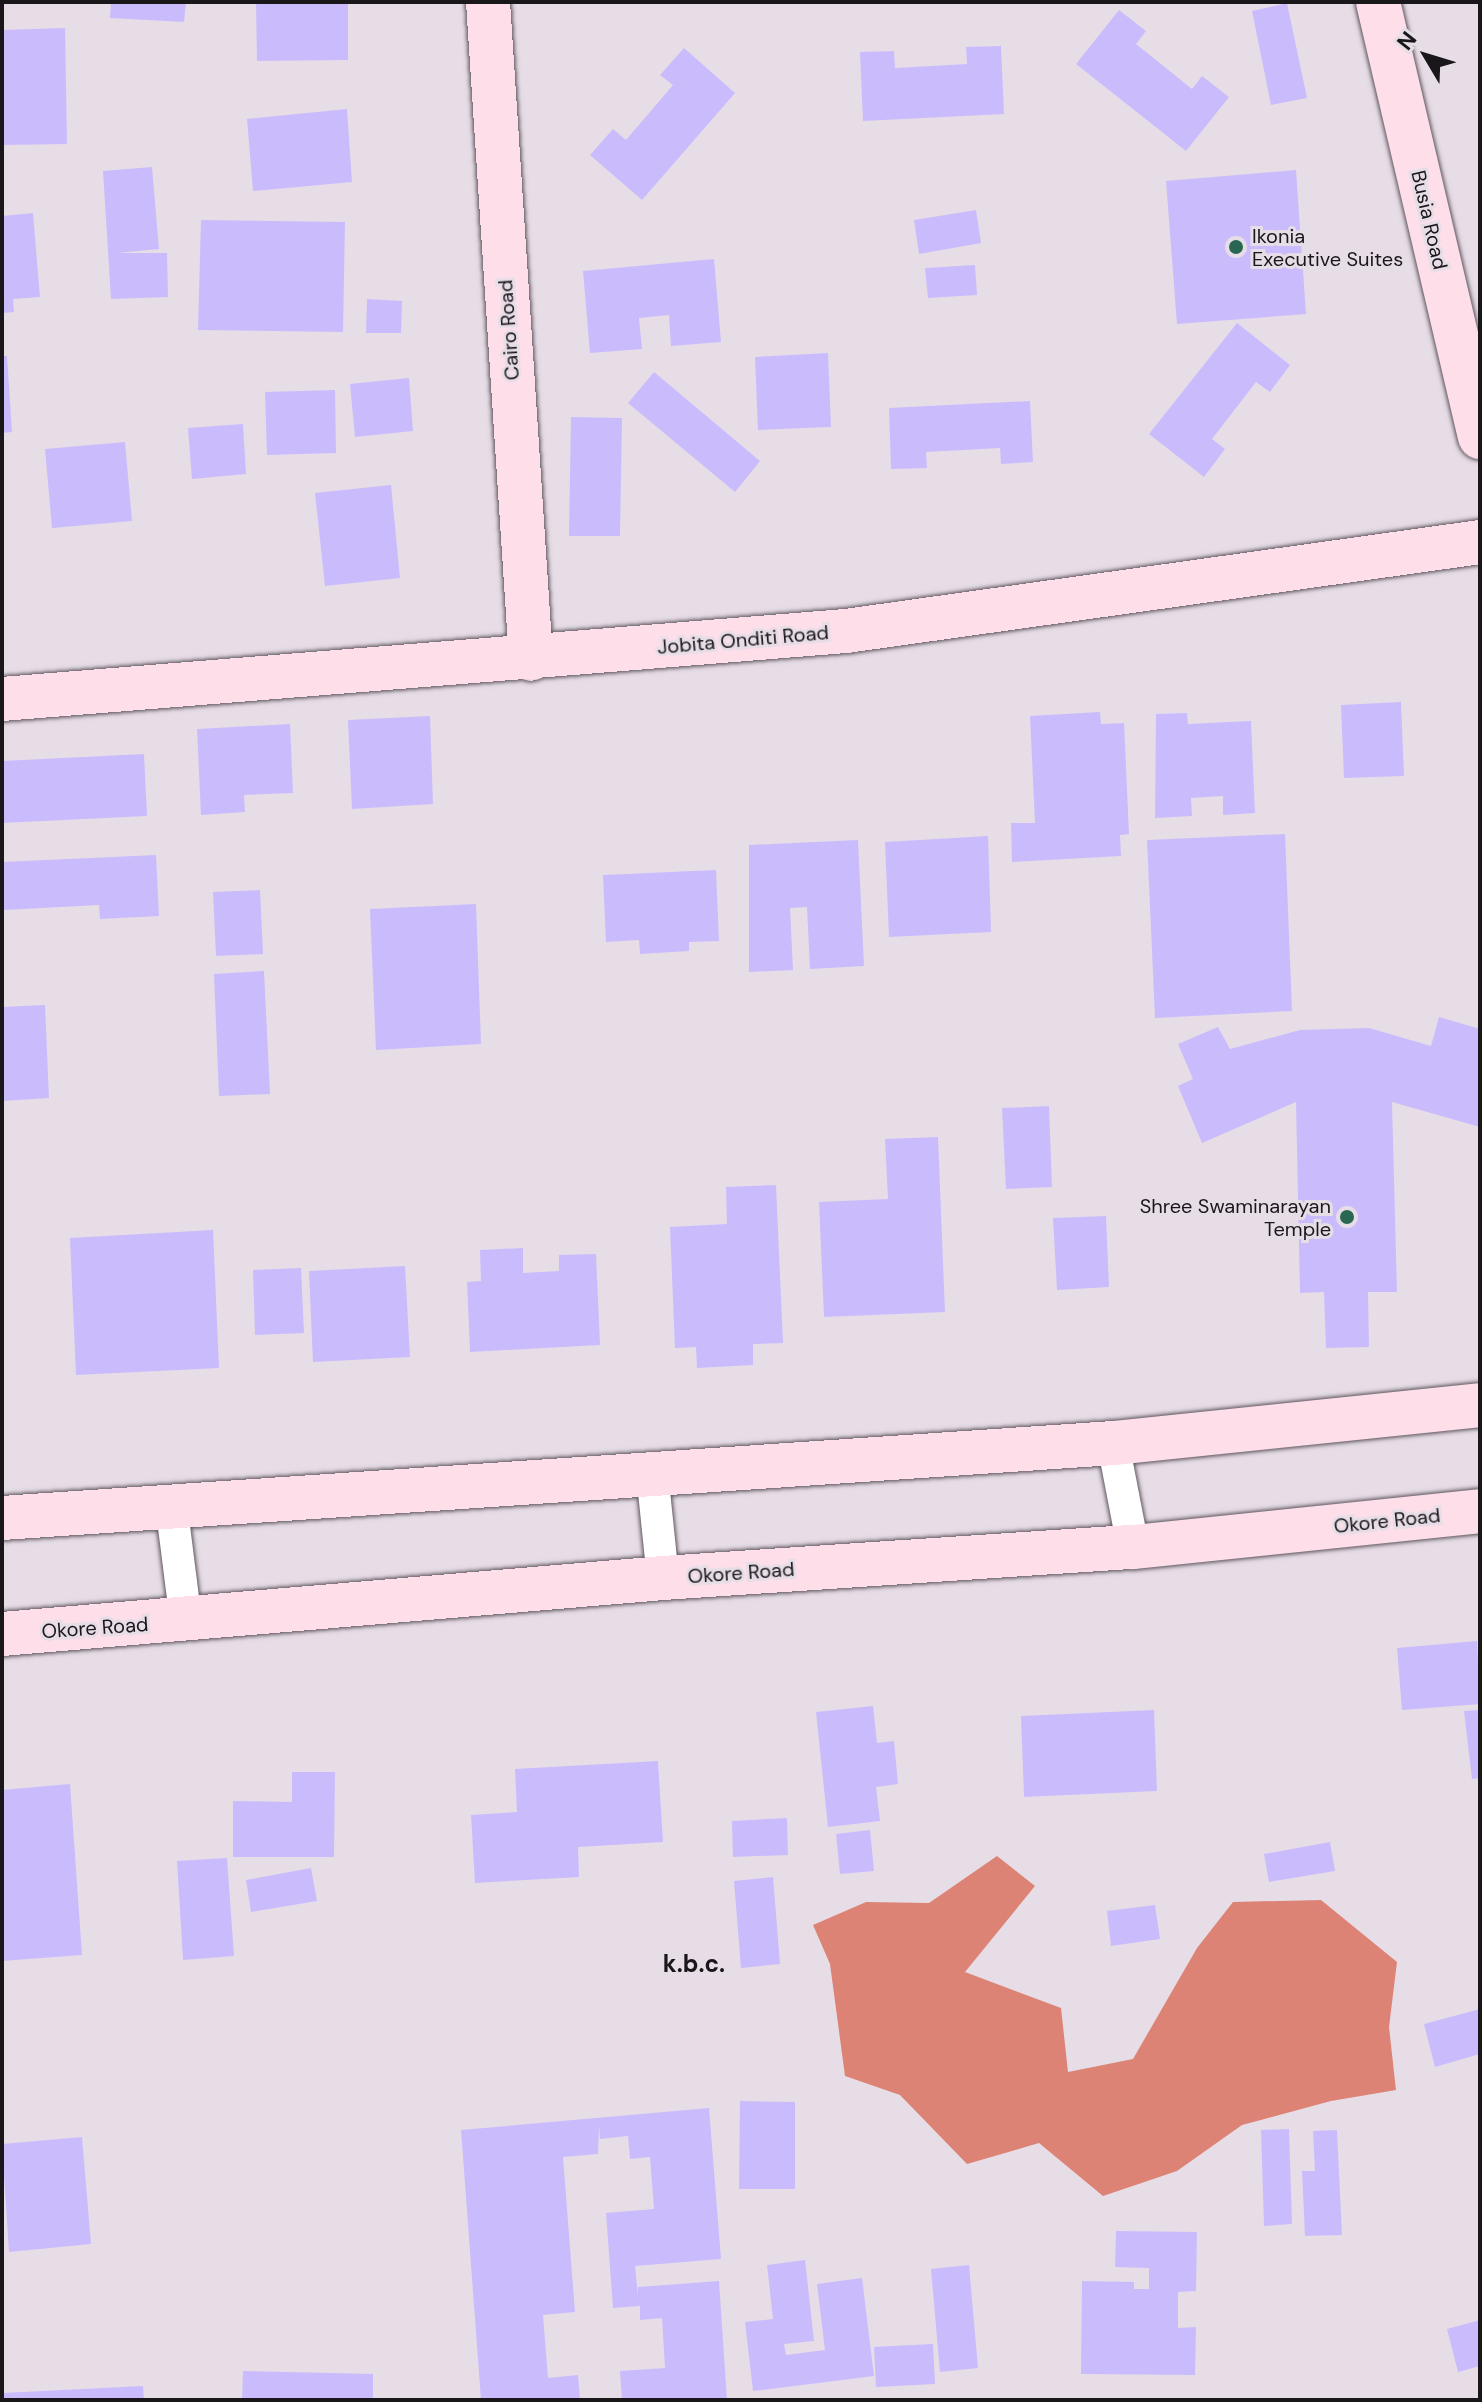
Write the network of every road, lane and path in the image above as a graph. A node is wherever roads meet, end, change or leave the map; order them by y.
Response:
1 (488, 2) edge
2 (1378, 2) edge
3 (1480, 437) edge
4 (1480, 542) edge
5 (531, 659) junction
6 (2, 699) edge
7 (1480, 1405) edge
8 (1113, 1443) junction
9 (652, 1472) junction
10 (171, 1503) junction
11 (1480, 1511) edge
12 (2, 1518) edge
13 (1133, 1547) junction
14 (663, 1578) junction
15 (186, 1621) junction
16 (2, 1634) edge

1 - 5 street, Cairo Road
2 - 3 street, Busia Road
4 - 5 street, Jobita Onditi Road
5 - 6 street, Jobita Onditi Road
7 - 8 street
8 - 9 street
8 - 13 street
9 - 10 street
9 - 14 street
10 - 12 street
10 - 15 street
11 - 13 street, Okore Road
13 - 14 street, Okore Road
14 - 15 street, Okore Road
15 - 16 street, Okore Road

